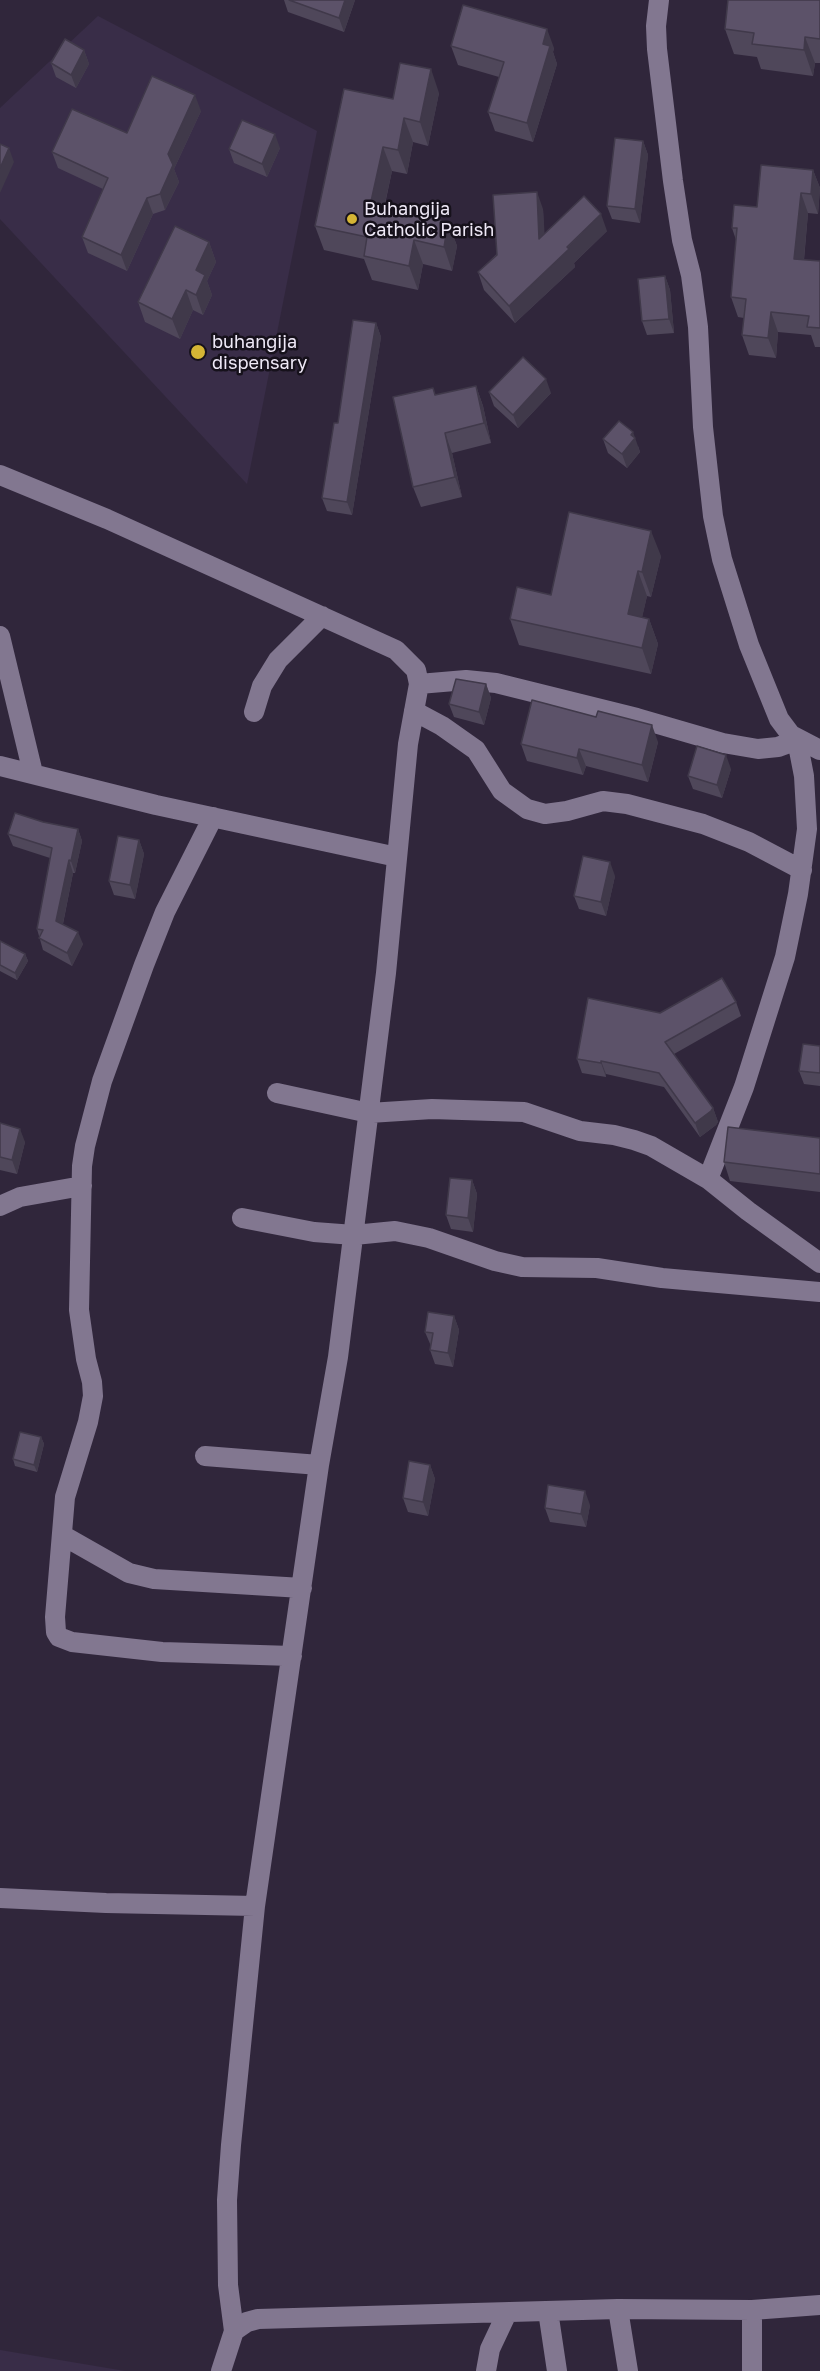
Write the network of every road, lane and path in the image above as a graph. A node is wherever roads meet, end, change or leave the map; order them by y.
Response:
1 (659, 0) edge
2 (0, 475) edge
3 (322, 616) junction
4 (0, 636) edge
5 (419, 684) junction
6 (414, 711) junction
7 (254, 712) dead end
8 (797, 740) junction
9 (820, 750) edge
10 (0, 766) edge
11 (33, 773) junction
12 (213, 817) junction
13 (397, 857) junction
14 (802, 870) junction
15 (278, 1093) dead end
16 (369, 1113) junction
17 (708, 1179) junction
18 (82, 1186) junction
19 (0, 1206) edge
20 (242, 1218) dead end
21 (354, 1235) junction
22 (820, 1263) edge
23 (820, 1292) edge
24 (205, 1456) dead end
25 (319, 1465) junction
26 (62, 1535) junction
27 (302, 1588) junction
28 (292, 1656) junction
29 (0, 1898) edge
30 (255, 1906) junction
31 (820, 2305) edge
32 (618, 2309) junction
33 (753, 2310) junction
34 (548, 2311) junction
35 (507, 2313) junction
36 (234, 2331) junction
37 (221, 2371) edge
38 (486, 2371) edge
39 (556, 2371) edge
40 (628, 2371) edge
41 (752, 2371) edge

1 - 8 street
2 - 3 street
3 - 5 street
3 - 7 street
4 - 11 street
5 - 6 street
5 - 8 street
6 - 13 street
6 - 14 street
8 - 9 street
8 - 14 street
10 - 11 street
11 - 12 street
12 - 13 street
12 - 18 street
13 - 16 street
14 - 17 street
15 - 16 street
16 - 17 street
16 - 21 street
17 - 22 street
18 - 19 street
18 - 26 street
20 - 21 street
21 - 23 street
21 - 25 street
24 - 25 street
25 - 27 street
26 - 27 street
26 - 28 street
27 - 28 street
28 - 30 street
29 - 30 street
30 - 36 street
31 - 33 street
32 - 33 street
32 - 34 street
32 - 40 street
33 - 41 street
34 - 35 street
34 - 39 street
35 - 36 street
35 - 38 street
36 - 37 street

